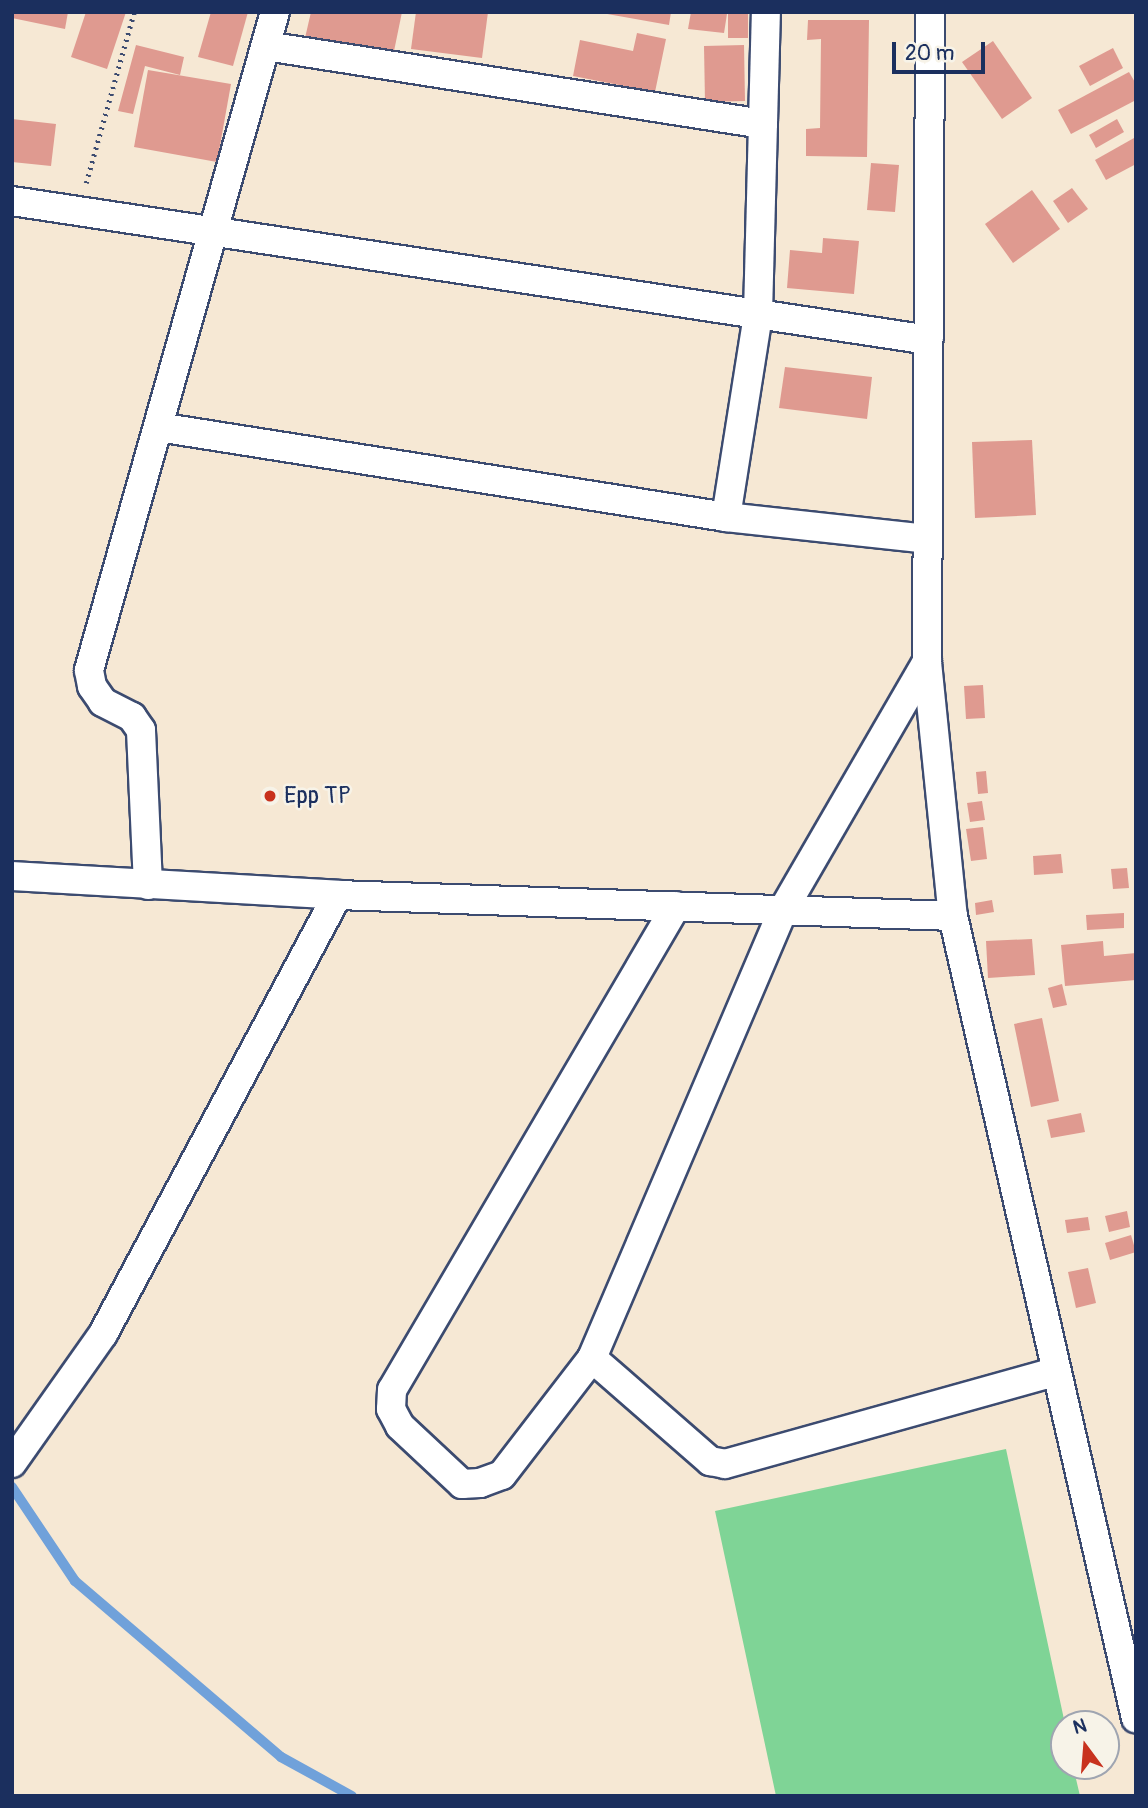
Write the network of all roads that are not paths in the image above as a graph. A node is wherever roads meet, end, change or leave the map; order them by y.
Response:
1 (275, 12) edge
2 (766, 12) edge
3 (929, 12) edge
4 (266, 46) junction
5 (763, 124) junction
6 (12, 201) edge
7 (212, 231) junction
8 (758, 314) junction
9 (929, 340) junction
10 (158, 427) junction
11 (726, 517) junction
12 (927, 539) junction
13 (926, 662) junction
14 (12, 876) edge
15 (148, 885) junction
16 (337, 895) junction
17 (676, 906) junction
18 (783, 910) junction
19 (953, 916) junction
20 (592, 1358) junction
21 (1054, 1372) junction
22 (12, 1463) edge
23 (1136, 1718) edge

1 - 4 street
2 - 5 street
3 - 9 street
4 - 5 street
4 - 7 street
5 - 8 street
6 - 7 street
7 - 8 street
7 - 10 street
8 - 9 street
8 - 11 street
9 - 12 street
10 - 11 street
10 - 15 street
11 - 12 street
12 - 13 street
13 - 18 street
13 - 19 street
14 - 15 street
15 - 16 street
16 - 17 street
16 - 22 street
17 - 18 street
17 - 20 street
18 - 19 street
18 - 20 street
19 - 21 street
20 - 21 street
21 - 23 street

